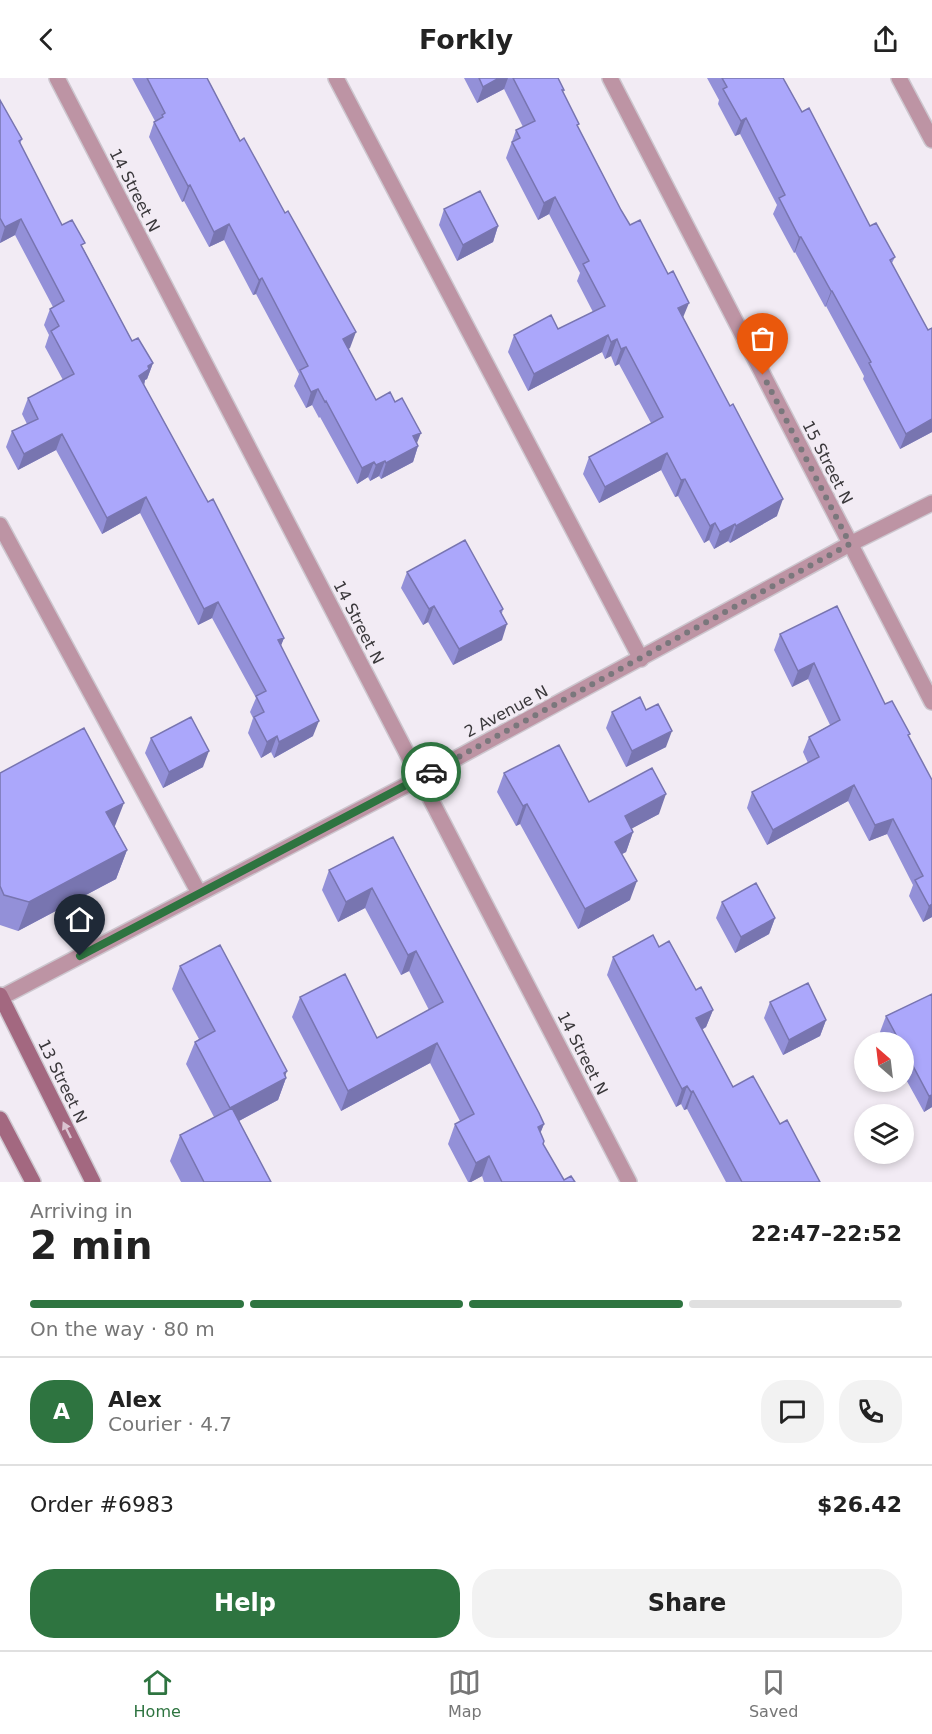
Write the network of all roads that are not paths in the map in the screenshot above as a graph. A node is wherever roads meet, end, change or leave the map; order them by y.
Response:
1 (57, 78) edge
2 (336, 78) edge
3 (610, 78) edge
4 (899, 78) edge
5 (932, 140) edge
6 (932, 503) edge
7 (0, 525) edge
8 (850, 544) junction
9 (641, 659) junction
10 (932, 702) edge
11 (420, 778) junction
12 (199, 893) junction
13 (0, 997) edge
14 (0, 1119) edge
15 (33, 1182) edge
16 (93, 1182) edge
17 (629, 1182) edge

1 - 11 street, 14 Street N
2 - 9 street
3 - 8 street, 15 Street N
4 - 5 street
6 - 8 street, 2 Avenue N
7 - 12 street
8 - 9 street, 2 Avenue N
8 - 10 street, 15 Street N
9 - 11 street, 2 Avenue N
11 - 12 street, 2 Avenue N
11 - 17 street, 14 Street N
12 - 13 street, 2 Avenue N
16 -> 13 street, 13 Street N
14 - 15 street

